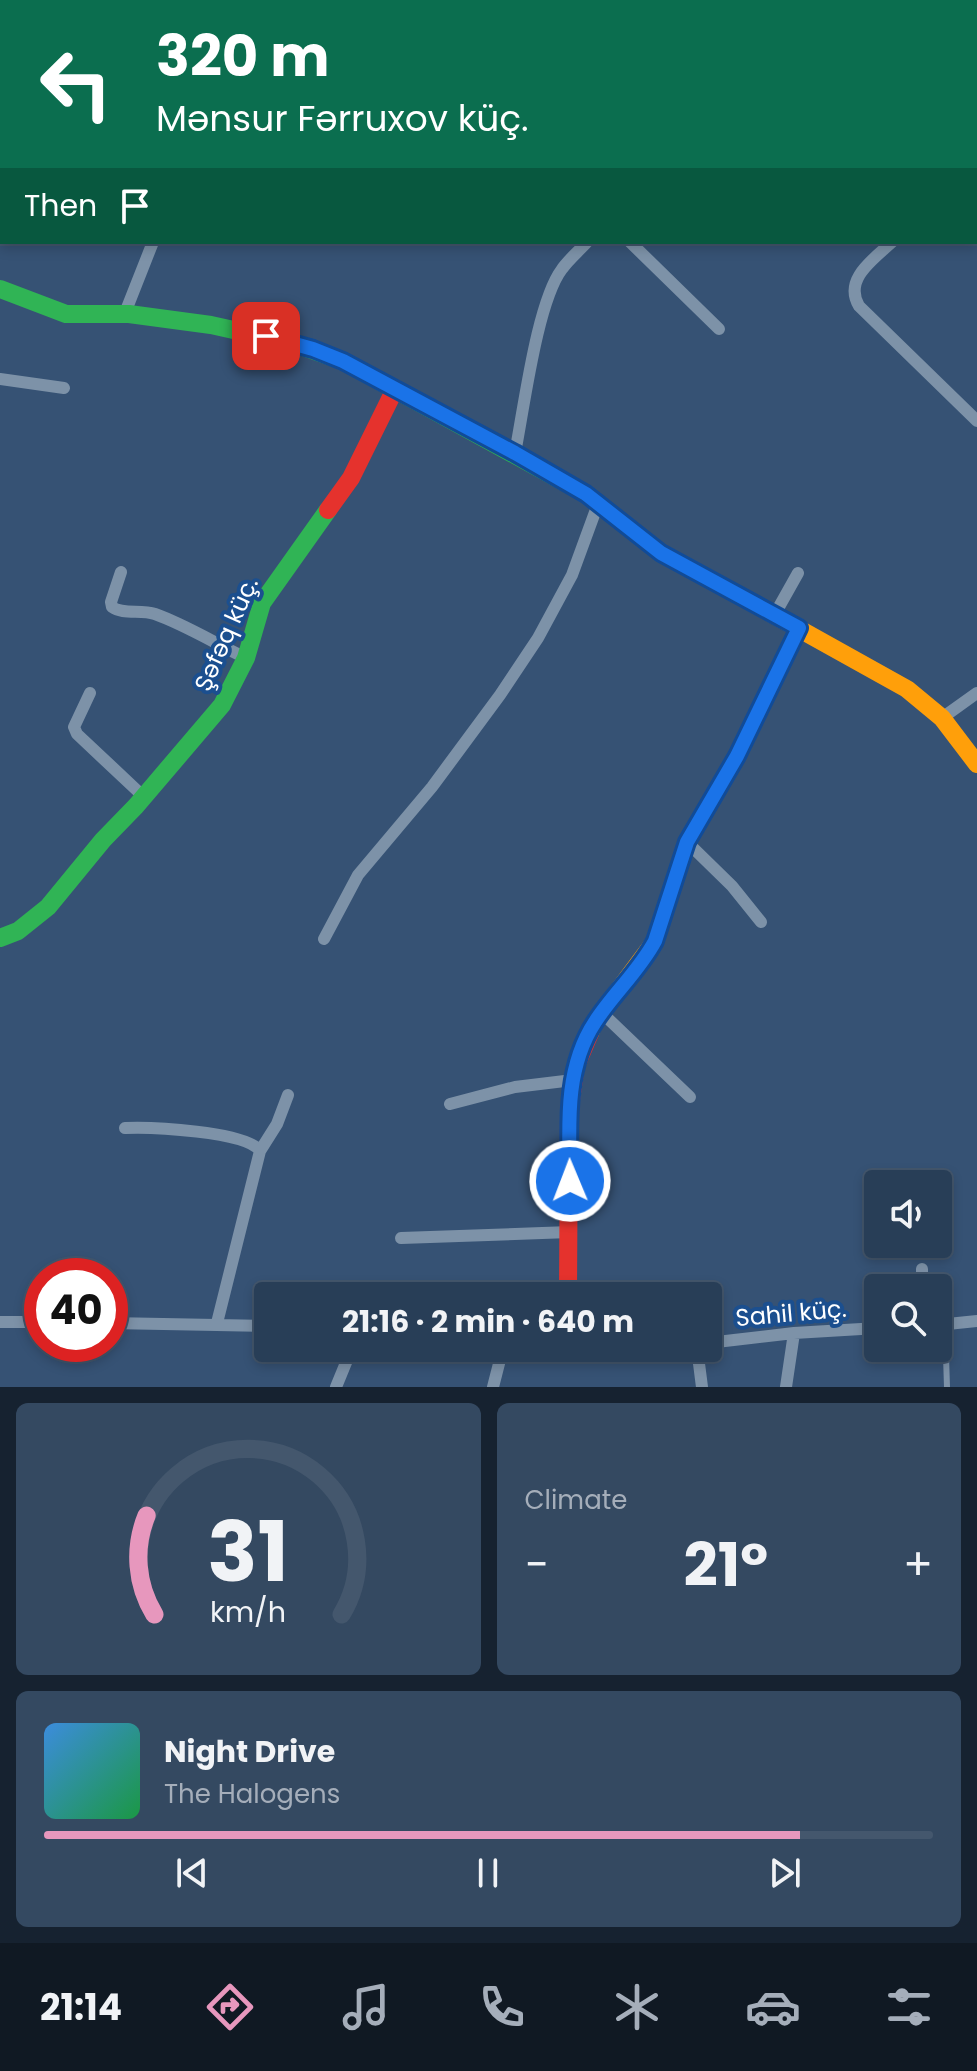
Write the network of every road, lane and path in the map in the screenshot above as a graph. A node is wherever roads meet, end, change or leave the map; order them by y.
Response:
1 (152, 244) edge
2 (585, 244) edge
3 (632, 244) edge
4 (890, 244) edge
5 (0, 289) edge
6 (125, 313) junction
7 (719, 329) dead end
8 (0, 379) edge
9 (0, 386) edge
10 (64, 388) dead end
11 (395, 389) junction
12 (977, 421) edge
13 (515, 453) junction
14 (598, 504) junction
15 (121, 572) dead end
16 (798, 573) dead end
17 (775, 614) junction
18 (799, 628) junction
19 (246, 658) junction
20 (90, 693) dead end
21 (977, 693) edge
22 (942, 718) junction
23 (977, 764) edge
24 (144, 797) junction
25 (687, 842) junction
26 (761, 922) dead end
27 (0, 938) edge
28 (324, 939) dead end
29 (602, 1013) junction
30 (573, 1080) junction
31 (288, 1095) dead end
32 (690, 1097) dead end
33 (450, 1104) dead end
34 (125, 1128) dead end
35 (260, 1151) junction
36 (570, 1232) junction
37 (401, 1238) dead end
38 (922, 1269) dead end
39 (922, 1274) edge
40 (568, 1282) edge
41 (977, 1321) edge
42 (0, 1322) edge
43 (24, 1322) edge
44 (128, 1323) edge
45 (217, 1323) junction
46 (952, 1323) edge
47 (254, 1325) edge
48 (864, 1329) edge
49 (794, 1333) junction
50 (722, 1341) edge
51 (346, 1362) edge
52 (499, 1362) edge
53 (699, 1362) edge
54 (945, 1362) edge
55 (336, 1387) edge
56 (493, 1387) edge
57 (702, 1387) edge
58 (786, 1387) edge
59 (947, 1387) edge

1 - 6 street
2 - 13 street
3 - 7 street
4 - 12 street
5 - 6 street
6 - 11 street
8 - 9 street
8 - 10 street
11 - 13 street
11 - 19 street, Şəfəq küç.
13 - 14 street
14 - 17 street
14 - 28 street
15 - 19 street
16 - 17 street
17 - 18 street
18 - 22 street
18 - 25 street
19 - 24 street, Şəfəq küç.
20 - 24 street
21 - 22 street
22 - 23 street
24 - 27 street, Şəfəq küç.
25 - 26 street
25 - 29 street
29 - 30 street
29 - 32 street
30 - 33 street
30 - 36 street
31 - 35 street
34 - 35 street
35 - 45 street
36 - 37 street
36 - 40 street
38 - 39 street
41 - 46 street
42 - 43 street
44 - 45 street
45 - 47 street
48 - 49 street, Sahil küç.
49 - 50 street, Sahil küç.
49 - 58 street
51 - 55 street
52 - 56 street
53 - 57 street
54 - 59 lane

